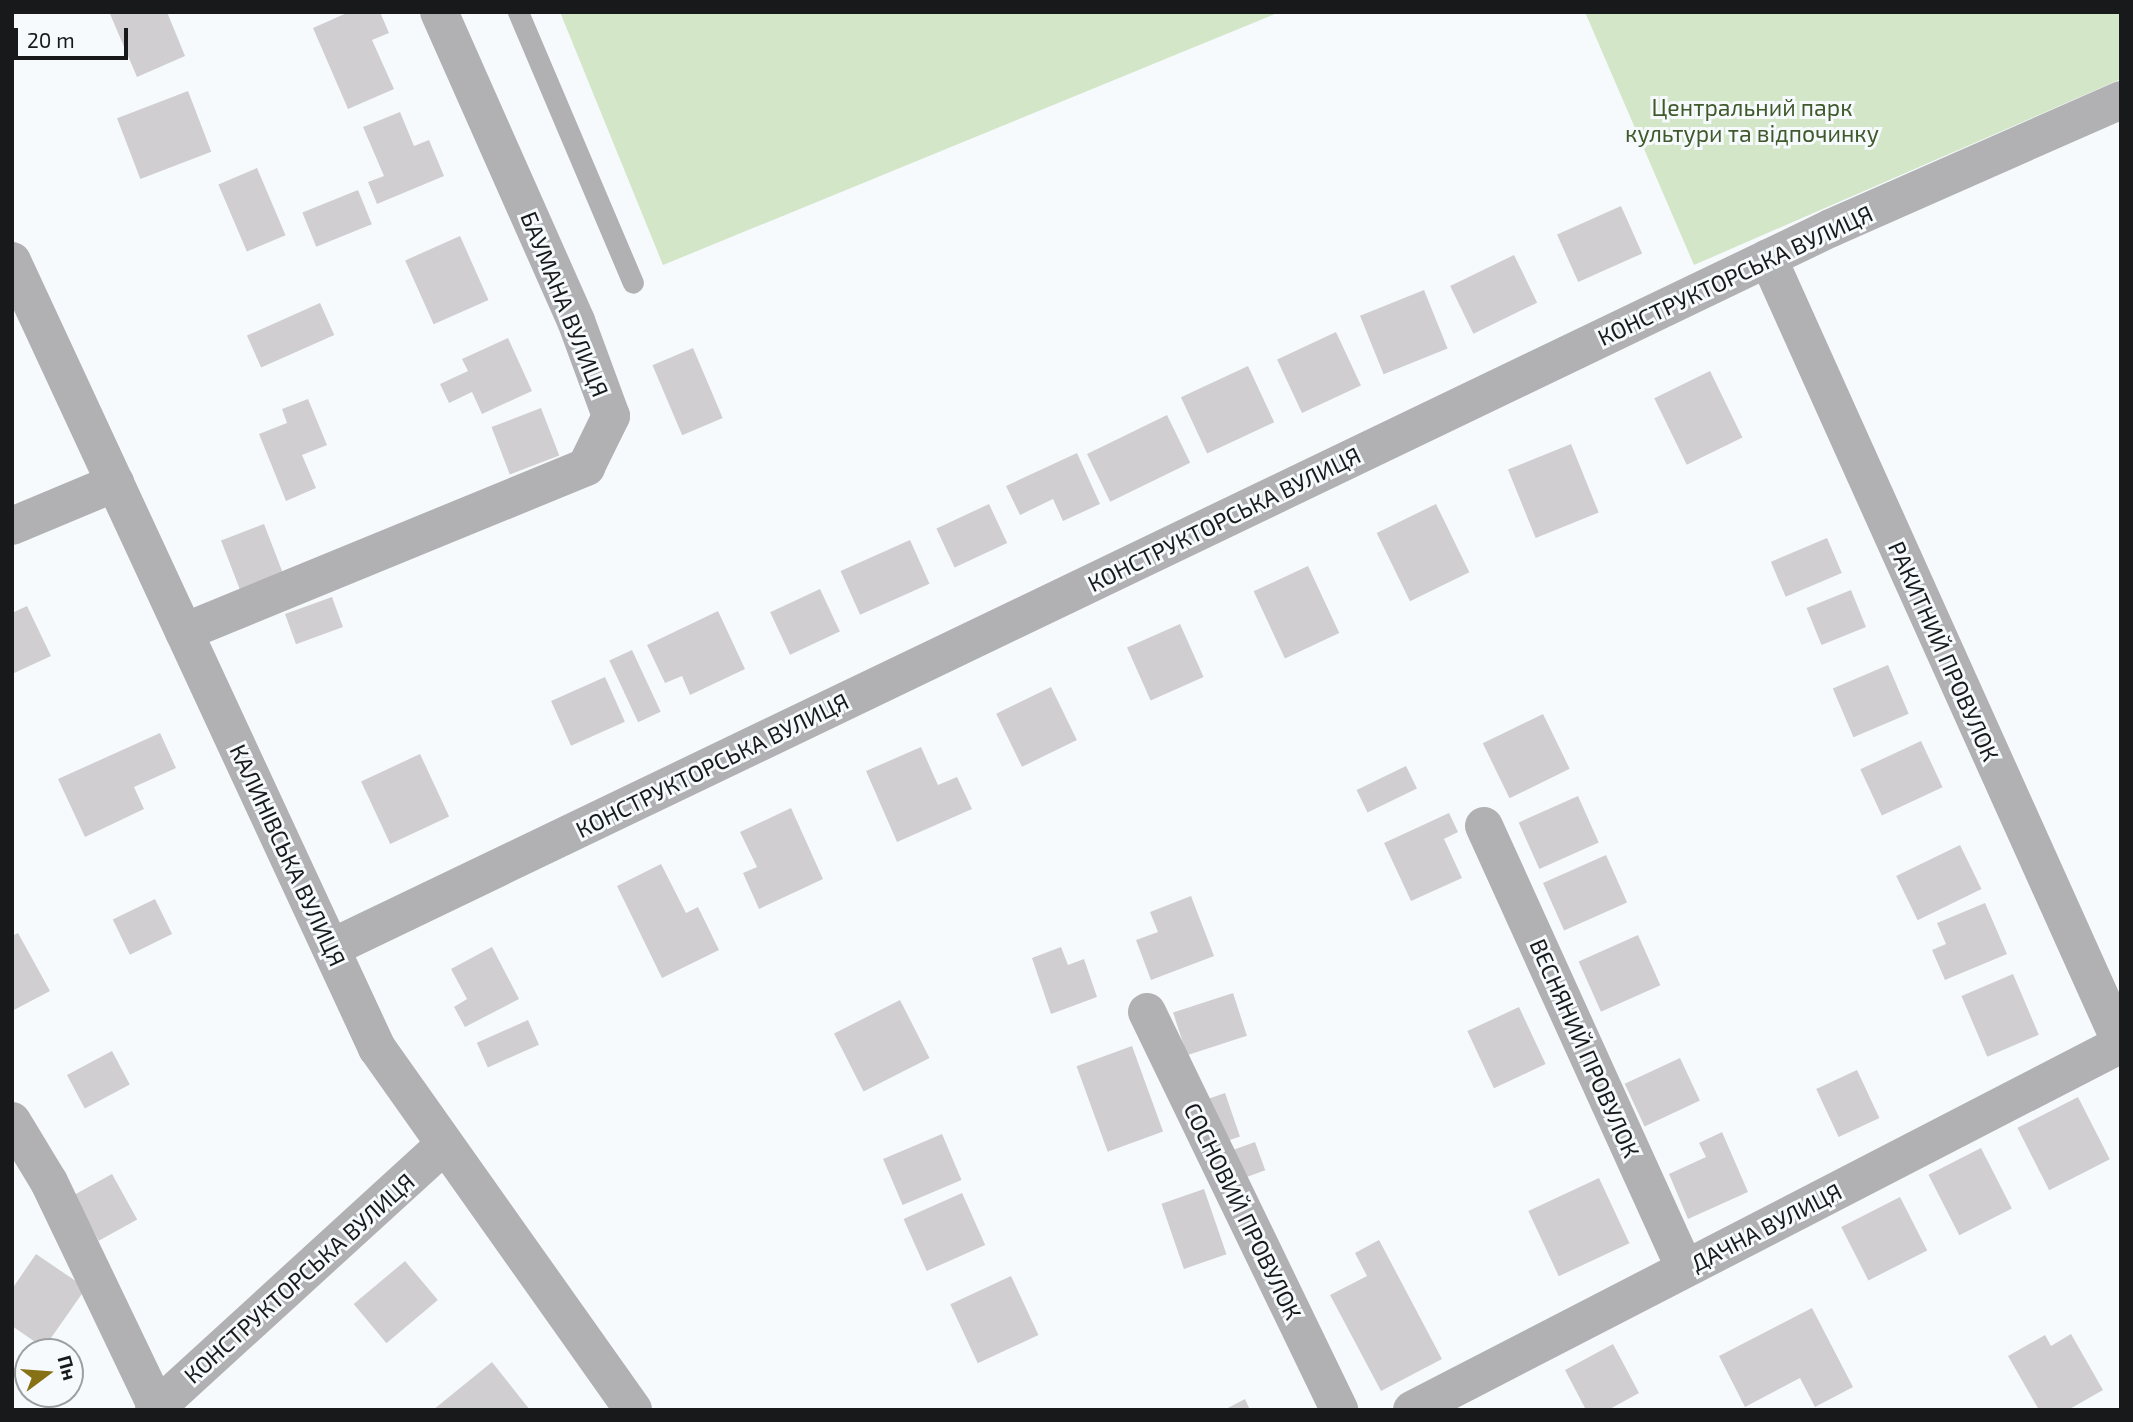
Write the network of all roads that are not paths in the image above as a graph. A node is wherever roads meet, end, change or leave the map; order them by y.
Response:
1 (439, 12) edge
2 (518, 12) edge
3 (2121, 100) edge
4 (1768, 258) junction
5 (12, 261) edge
6 (633, 283) dead end
7 (115, 482) junction
8 (12, 526) edge
9 (184, 632) junction
10 (1484, 826) dead end
11 (331, 948) junction
12 (1147, 1012) dead end
13 (2121, 1043) edge
14 (12, 1121) edge
15 (443, 1146) junction
16 (1685, 1269) junction
17 (156, 1408) edge
18 (633, 1410) edge
19 (1339, 1410) edge
20 (1412, 1410) edge

1 - 9 street, БАУМАНА ВУЛИЦЯ
2 - 6 lane
3 - 4 street, КОНСТРУКТОРСЬКА ВУЛИЦЯ
4 - 11 street, КОНСТРУКТОРСЬКА ВУЛИЦЯ
4 - 13 street, РАКИТНИЙ ПРОВУЛОК
5 - 7 street, КАЛИНІВСЬКА ВУЛИЦЯ
7 - 8 street
7 - 9 street, КАЛИНІВСЬКА ВУЛИЦЯ
9 - 11 street, КАЛИНІВСЬКА ВУЛИЦЯ
10 - 16 street, ВЕСНЯНИЙ ПРОВУЛОК
11 - 15 street, КАЛИНІВСЬКА ВУЛИЦЯ
12 - 19 street, СОСНОВИЙ ПРОВУЛОК
13 - 16 street, ДАЧНА ВУЛИЦЯ
14 - 17 street
15 - 17 street, КОНСТРУКТОРСЬКА ВУЛИЦЯ
15 - 18 street, КАЛИНІВСЬКА ВУЛИЦЯ
16 - 20 street, ДАЧНА ВУЛИЦЯ

